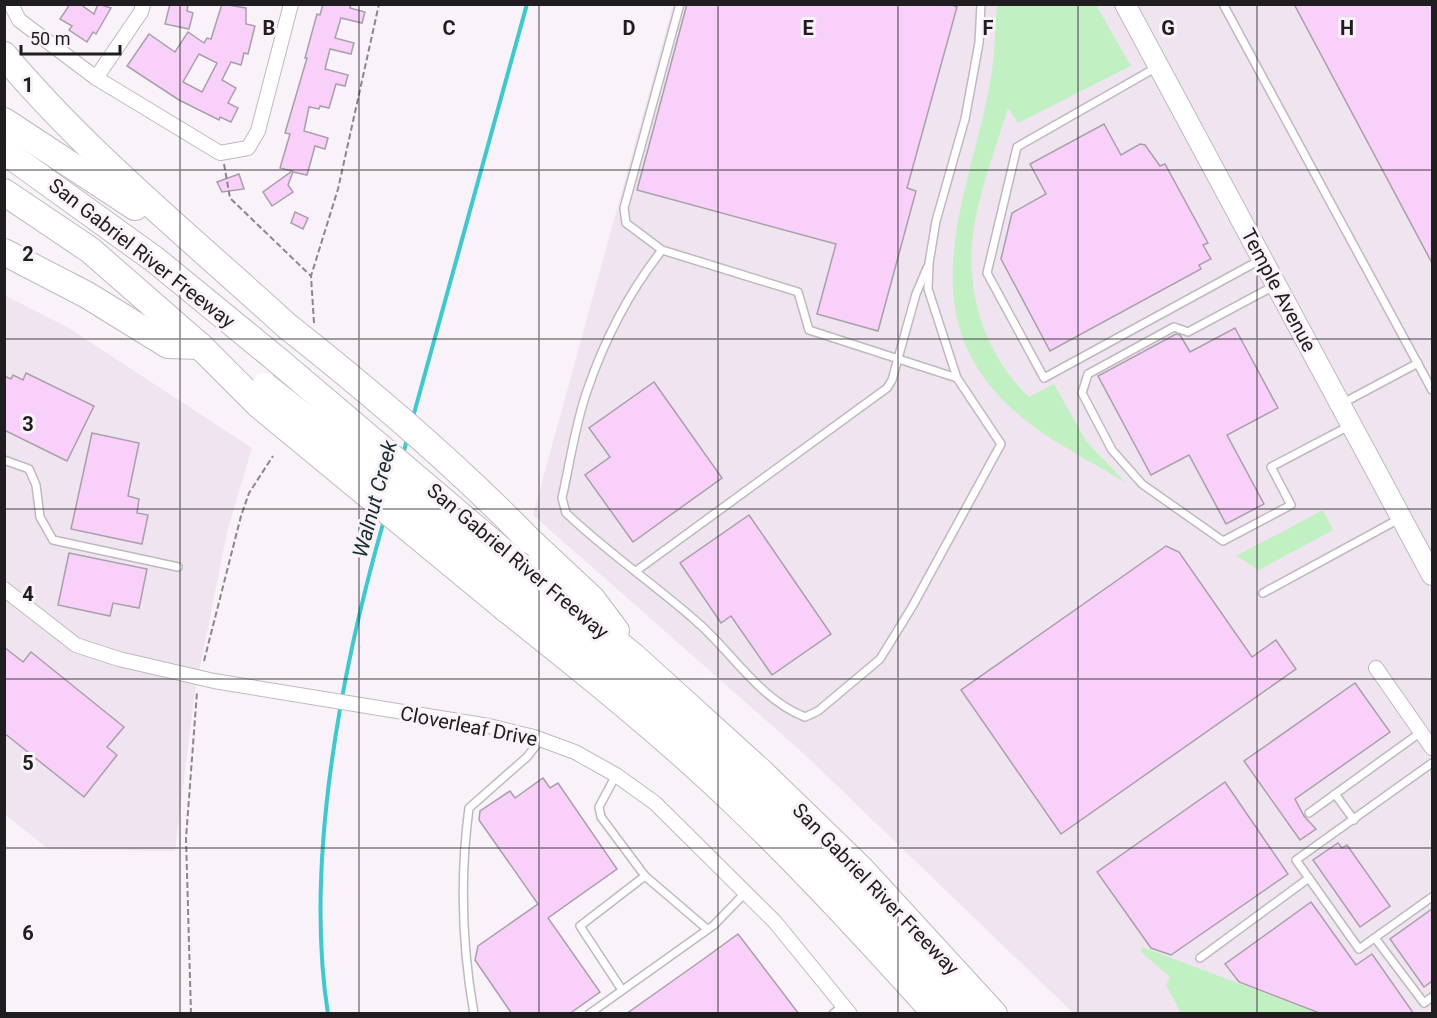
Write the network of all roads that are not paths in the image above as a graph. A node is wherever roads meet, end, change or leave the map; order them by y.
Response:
1 (11, 4) edge
2 (143, 4) edge
3 (291, 4) edge
4 (680, 4) edge
5 (981, 4) edge
6 (1125, 4) edge
7 (1223, 4) edge
8 (4, 55) edge
9 (1158, 66) junction
10 (96, 78) junction
11 (4, 121) edge
12 (4, 151) edge
13 (4, 192) edge
14 (662, 250) junction
15 (4, 252) edge
16 (1262, 259) junction
17 (929, 263) junction
18 (4, 264) edge
19 (226, 270) junction
20 (1276, 285) junction
21 (87, 295) junction
22 (200, 346) junction
23 (897, 360) junction
24 (1418, 363) junction
25 (957, 378) junction
26 (1432, 390) edge
27 (1340, 404) junction
28 (1351, 425) junction
29 (4, 460) edge
30 (1401, 518) junction
31 (178, 567) dead end
32 (636, 571) junction
33 (1432, 575) edge
34 (516, 583) junction
35 (4, 590) edge
36 (1263, 593) dead end
37 (633, 656) junction
38 (1376, 668) dead end
39 (1421, 732) junction
40 (541, 740) junction
41 (1432, 748) edge
42 (1432, 763) edge
43 (616, 775) junction
44 (1335, 794) junction
45 (1309, 813) dead end
46 (1354, 820) junction
47 (645, 876) junction
48 (1309, 878) junction
49 (746, 893) junction
50 (1432, 897) edge
51 (707, 929) junction
52 (1375, 938) junction
53 (1200, 958) dead end
54 (622, 990) junction
55 (1432, 997) edge
56 (842, 1011) edge
57 (474, 1014) edge
58 (589, 1014) edge
59 (936, 1014) edge
60 (962, 1014) edge
61 (974, 1014) edge
62 (994, 1014) edge

1 - 10 street
2 - 10 street
3 - 10 street
4 - 14 lane
5 - 17 lane
6 - 9 main road, Temple Avenue
7 - 24 lane
8 - 19 highway
9 - 16 main road, Temple Avenue
9 - 16 lane
11 - 19 highway
12 - 34 highway, San Gabriel River Freeway, bridge
13 - 22 highway, San Gabriel River Freeway
14 - 23 lane
14 - 32 lane
15 - 21 highway
16 - 20 main road, Temple Avenue
17 - 23 lane
17 - 25 lane
18 - 21 highway
19 - 37 highway, bridge
20 - 27 main road, Temple Avenue
20 - 28 lane
21 - 22 highway
22 - 34 highway, San Gabriel River Freeway, bridge
23 - 25 lane
23 - 32 lane
24 - 26 lane
24 - 27 lane
25 - 32 lane
27 - 28 main road, Temple Avenue
28 - 30 main road, Temple Avenue
29 - 31 lane
30 - 33 main road, Temple Avenue
30 - 36 lane
34 - 37 highway, San Gabriel River Freeway
34 - 59 highway, San Gabriel River Freeway
34 - 60 highway
34 - 61 highway
35 - 40 street, Cloverleaf Drive
37 - 62 highway, San Gabriel River Freeway
38 - 39 street
39 - 41 street
39 - 44 lane
40 - 43 street, Cloverleaf Drive
40 - 57 lane
42 - 46 lane
43 - 47 lane
43 - 49 street, Cloverleaf Drive
44 - 45 lane
44 - 46 lane
46 - 48 lane
47 - 51 lane
47 - 54 lane
48 - 52 lane
48 - 53 lane
49 - 51 lane
49 - 56 street, Cloverleaf Drive
50 - 52 lane
51 - 54 lane
52 - 55 lane
54 - 58 lane

